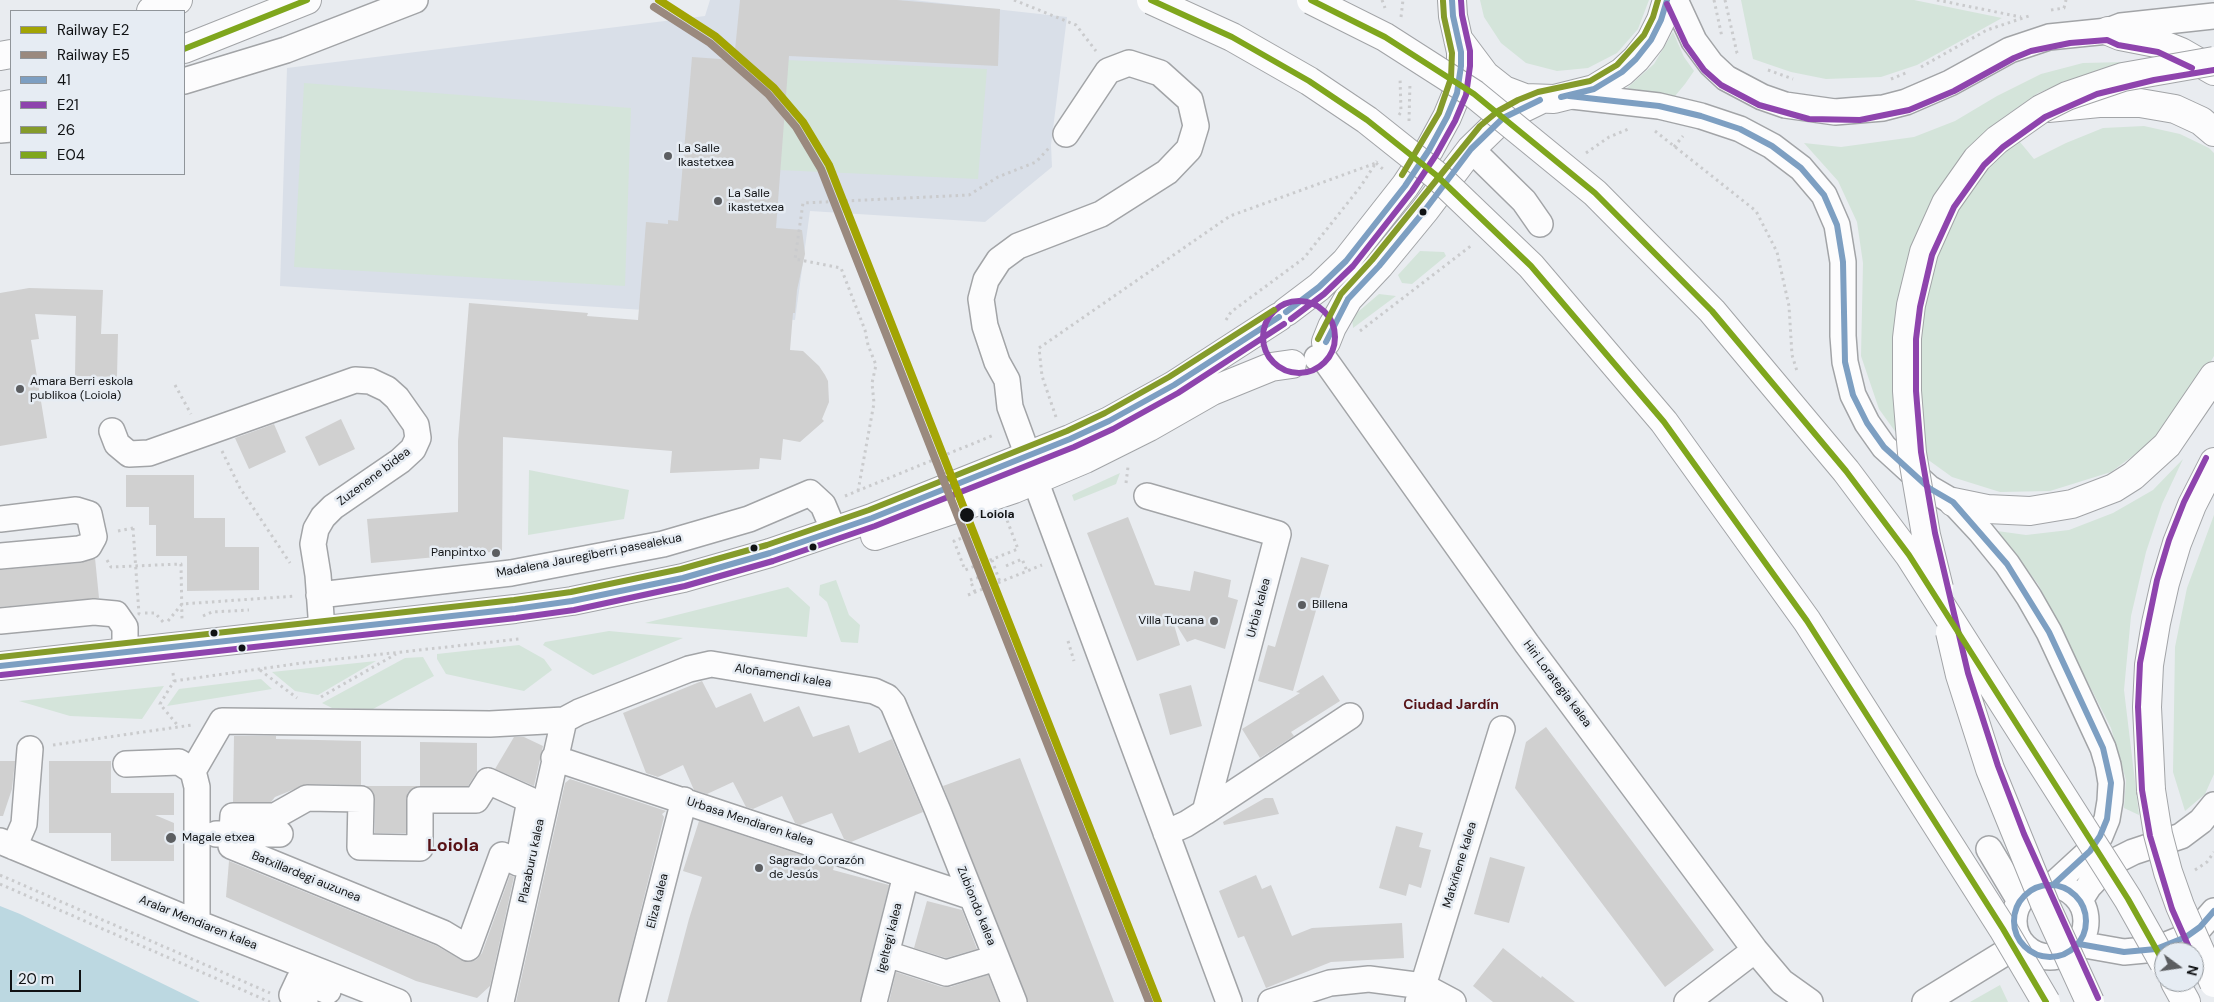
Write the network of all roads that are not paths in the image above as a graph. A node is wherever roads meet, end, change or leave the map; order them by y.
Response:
1 (178, 0) edge
2 (307, 0) edge
3 (415, 0) edge
4 (1151, 0) edge
5 (1311, 0) edge
6 (1667, 0) edge
7 (1676, 0) edge
8 (153, 10) edge
9 (1451, 14) edge
10 (2214, 16) edge
11 (2108, 31) junction
12 (185, 49) edge
13 (2214, 61) edge
14 (2214, 71) edge
15 (185, 81) edge
16 (1569, 96) junction
17 (1540, 100) junction
18 (2041, 109) junction
19 (2214, 132) edge
20 (1066, 134) road end
21 (1471, 149) junction
22 (1540, 224) dead end
23 (1283, 314) junction
24 (1312, 355) junction
25 (2214, 376) edge
26 (112, 431) dead end
27 (2214, 462) edge
28 (1031, 468) junction
29 (1147, 496) dead end
30 (1953, 502) junction
31 (0, 519) edge
32 (834, 531) junction
33 (0, 556) edge
34 (319, 585) junction
35 (0, 620) edge
36 (322, 630) junction
37 (131, 631) junction
38 (0, 666) edge
39 (0, 681) edge
40 (1350, 716) dead end
41 (564, 720) junction
42 (1502, 729) dead end
43 (30, 749) road end
44 (554, 758) junction
45 (126, 764) dead end
46 (193, 771) junction
47 (684, 800) junction
48 (2214, 805) edge
49 (938, 811) joint
50 (1205, 812) junction
51 (232, 833) junction
52 (1166, 833) junction
53 (196, 834) junction
54 (280, 834) dead end
55 (7, 844) edge
56 (1989, 849) dead end
57 (906, 874) junction
58 (2053, 885) junction
59 (972, 897) junction
60 (2080, 900) junction
61 (2020, 902) junction
62 (2214, 911) edge
63 (197, 922) junction
64 (2021, 943) junction
65 (2079, 944) junction
66 (2154, 945) edge
67 (1755, 950) junction
68 (886, 954) junction
69 (996, 958) junction
70 (2214, 983) edge
71 (1420, 994) edge
72 (305, 1002) edge
73 (358, 1002) edge
74 (398, 1002) edge
75 (501, 1002) edge
76 (632, 1002) edge
77 (874, 1002) edge
78 (1014, 1002) edge
79 (1229, 1002) edge
80 (1271, 1002) edge
81 (1453, 1002) edge
82 (1687, 1002) edge
83 (1810, 1002) edge
84 (1925, 1002) edge
85 (2046, 1002) edge
86 (2090, 1002) edge

1 - 8 main road
2 - 12 main road
3 - 15 street
4 - 85 main road, bridge
5 - 66 main road, bridge
6 - 16 main road
7 - 11 street
9 - 17 main road
9 - 23 main road
10 - 11 street
11 - 14 main road
13 - 18 main road, bridge
16 - 17 main road
16 - 30 street
17 - 21 main road
18 - 19 main road
18 - 86 main road, bridge
20 - 28 street
21 - 22 street
21 - 24 main road
23 - 24 main road
23 - 24 main road
23 - 28 main road
24 - 28 main road
24 - 67 street, Hiri Lorategia kalea
25 - 30 main road
26 - 34 street, Zuzenene bidea
27 - 70 main road, bridge
28 - 32 main road
28 - 39 main road
28 - 52 street
29 - 50 street, Urbia kalea
30 - 58 street
31 - 33 street
32 - 34 street, Madalena Jauregiberri pasealekua
32 - 36 main road
34 - 36 street
35 - 37 street
36 - 37 main road
37 - 38 main road
40 - 50 street
41 - 44 street, Plazaburu kalea
41 - 46 street
41 - 49 street, Aloñamendi kalea
42 - 71 street, Matxiñene kalea
43 - 55 street
44 - 47 street, Urbasa Mendiaren kalea
44 - 75 street, Plazaburu kalea
45 - 46 street
46 - 53 street
47 - 57 street, Urbasa Mendiaren kalea
47 - 76 street, Eliza kalea
48 - 60 street
49 - 59 street, Zubiondo kalea
50 - 52 street
51 - 51 street, Batxillardegi auzunea
51 - 53 street
51 - 54 street
52 - 79 street
53 - 63 street
55 - 63 street, Aralar Mendiaren kalea
56 - 61 street
57 - 59 street, Urbasa Mendiaren kalea
57 - 68 street, Igeltegi kalea
58 - 60 street
58 - 61 street
59 - 69 street, Zubiondo kalea
60 - 65 street
61 - 64 street
62 - 65 street
63 - 74 street, Aralar Mendiaren kalea
64 - 65 street
64 - 84 street
67 - 82 street
67 - 83 street, Hiri Lorategia kalea
68 - 69 street
68 - 77 street, Igeltegi kalea
69 - 78 street, Zubiondo kalea
71 - 80 street
71 - 81 street
72 - 73 street

